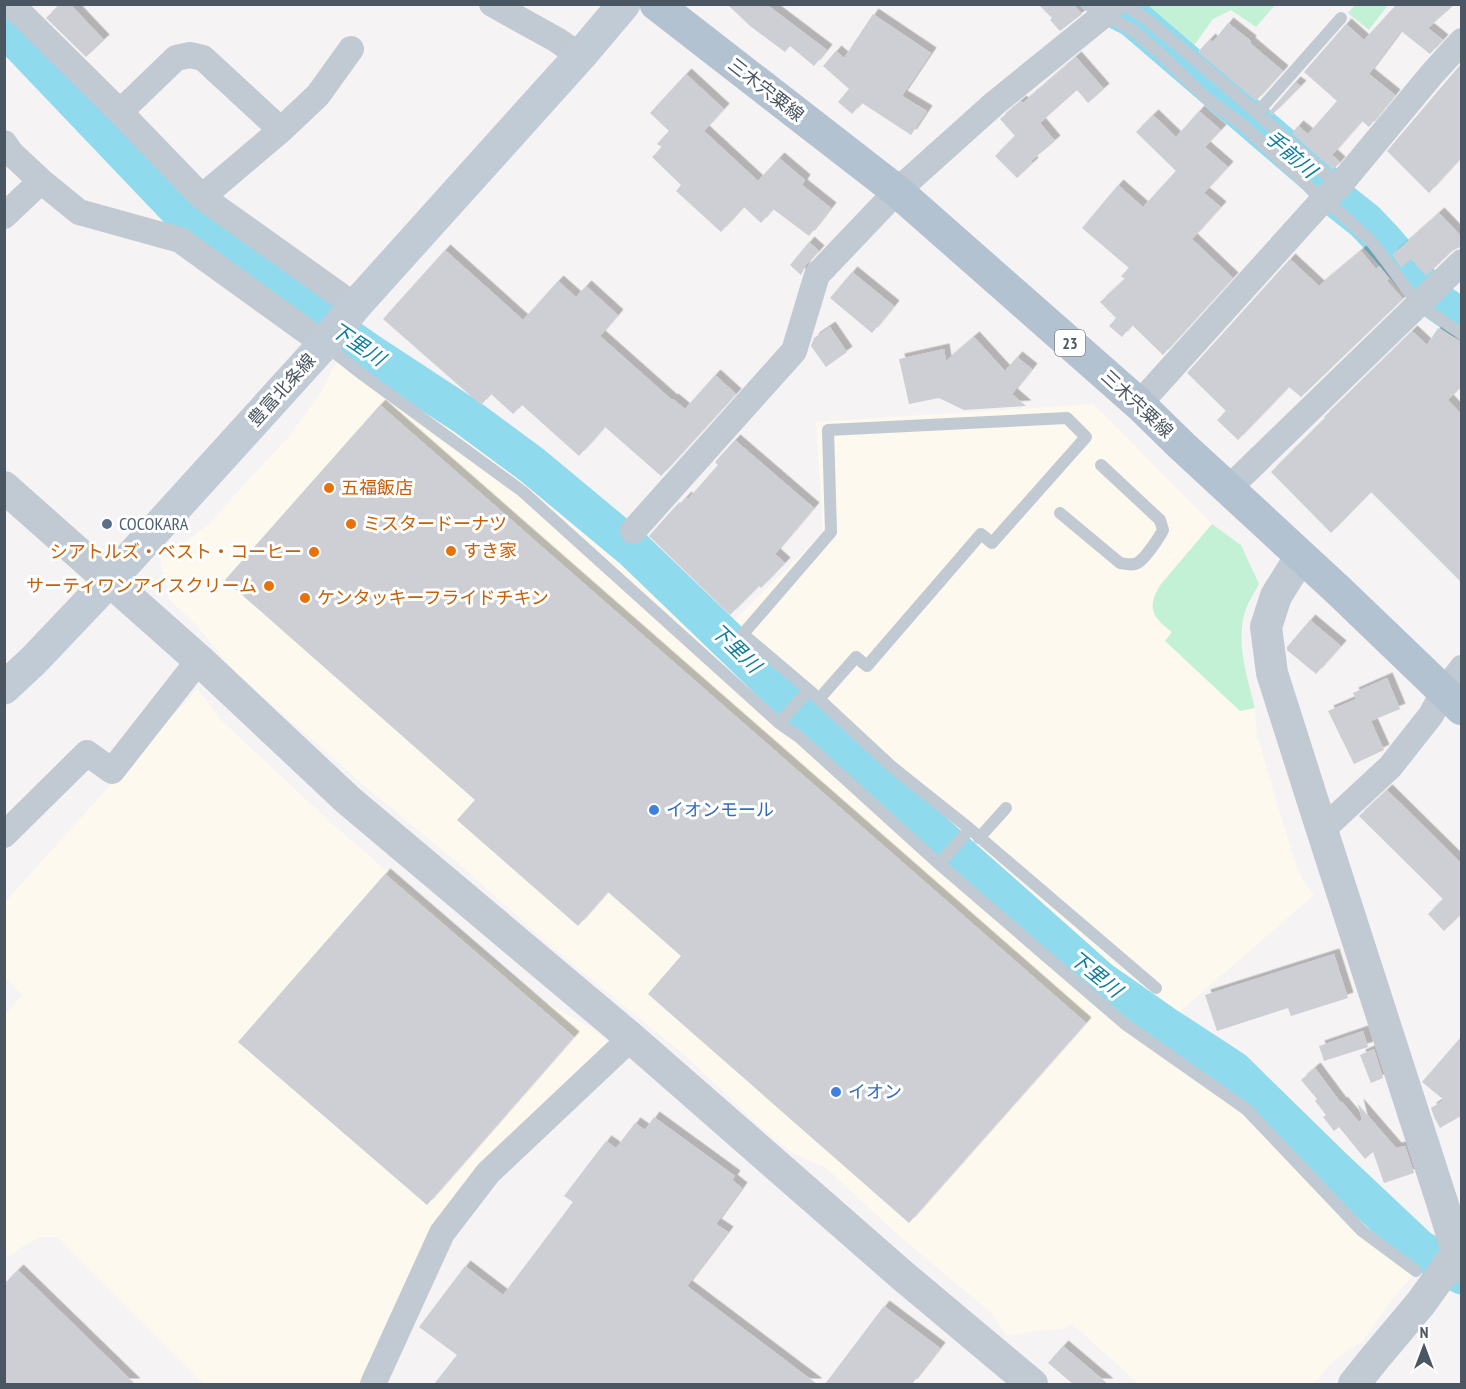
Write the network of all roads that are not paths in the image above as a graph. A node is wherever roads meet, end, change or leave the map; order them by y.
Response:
1 (11, 4) edge
2 (492, 4) edge
3 (624, 4) edge
4 (656, 4) edge
5 (1107, 7) edge
6 (1341, 18) dead end
7 (1461, 41) edge
8 (351, 49) dead end
9 (580, 56) junction
10 (120, 112) junction
11 (1257, 113) junction
12 (281, 130) junction
13 (4, 143) edge
14 (41, 181) junction
15 (897, 191) junction
16 (1331, 193) junction
17 (202, 197) junction
18 (4, 216) edge
19 (1461, 262) edge
20 (1426, 296) junction
21 (352, 310) junction
22 (1461, 334) edge
23 (324, 344) junction
24 (1139, 404) junction
25 (1101, 465) dead end
26 (4, 487) edge
27 (1228, 489) junction
28 (1060, 513) dead end
29 (633, 531) dead end
30 (1301, 556) junction
31 (109, 581) junction
32 (199, 660) junction
33 (4, 688) edge
34 (809, 690) junction
35 (1455, 690) edge
36 (819, 699) junction
37 (779, 723) junction
38 (1006, 808) dead end
39 (1322, 830) junction
40 (975, 834) junction
41 (4, 835) edge
42 (939, 864) junction
43 (1156, 988) dead end
44 (631, 1038) junction
45 (1460, 1255) edge
46 (1416, 1271) dead end
47 (373, 1384) edge
48 (1032, 1384) edge
49 (1354, 1384) edge

1 - 10 street
2 - 9 street
3 - 9 main road, 豊富北条線
4 - 15 main road, 三木宍粟線 / 23
5 - 11 lane
5 - 15 street
5 - 16 lane
6 - 11 lane
7 - 16 street
8 - 12 street
9 - 21 main road, 豊富北条線
10 - 12 street
10 - 17 street
11 - 16 lane
12 - 17 street
13 - 14 street
14 - 18 street
14 - 23 street
15 - 24 main road, 三木宍粟線 / 23
15 - 29 street
16 - 20 lane
16 - 24 street
17 - 21 street
19 - 20 street
20 - 22 lane
20 - 27 street
21 - 23 main road, 豊富北条線
23 - 31 main road, 豊富北条線
23 - 37 lane
24 - 27 main road, 三木宍粟線 / 23
25 - 28 lane
26 - 31 street
27 - 30 main road, 三木宍粟線 / 23
30 - 35 main road, 三木宍粟線 / 23
30 - 39 street
31 - 32 street
31 - 33 main road, 豊富北条線
32 - 41 street
32 - 44 street
34 - 36 lane
34 - 36 lane
34 - 37 lane
35 - 39 street
36 - 40 lane
37 - 42 lane
38 - 40 lane
39 - 45 street
40 - 42 lane
40 - 43 lane
42 - 46 lane
44 - 47 street
44 - 48 street
45 - 49 street

